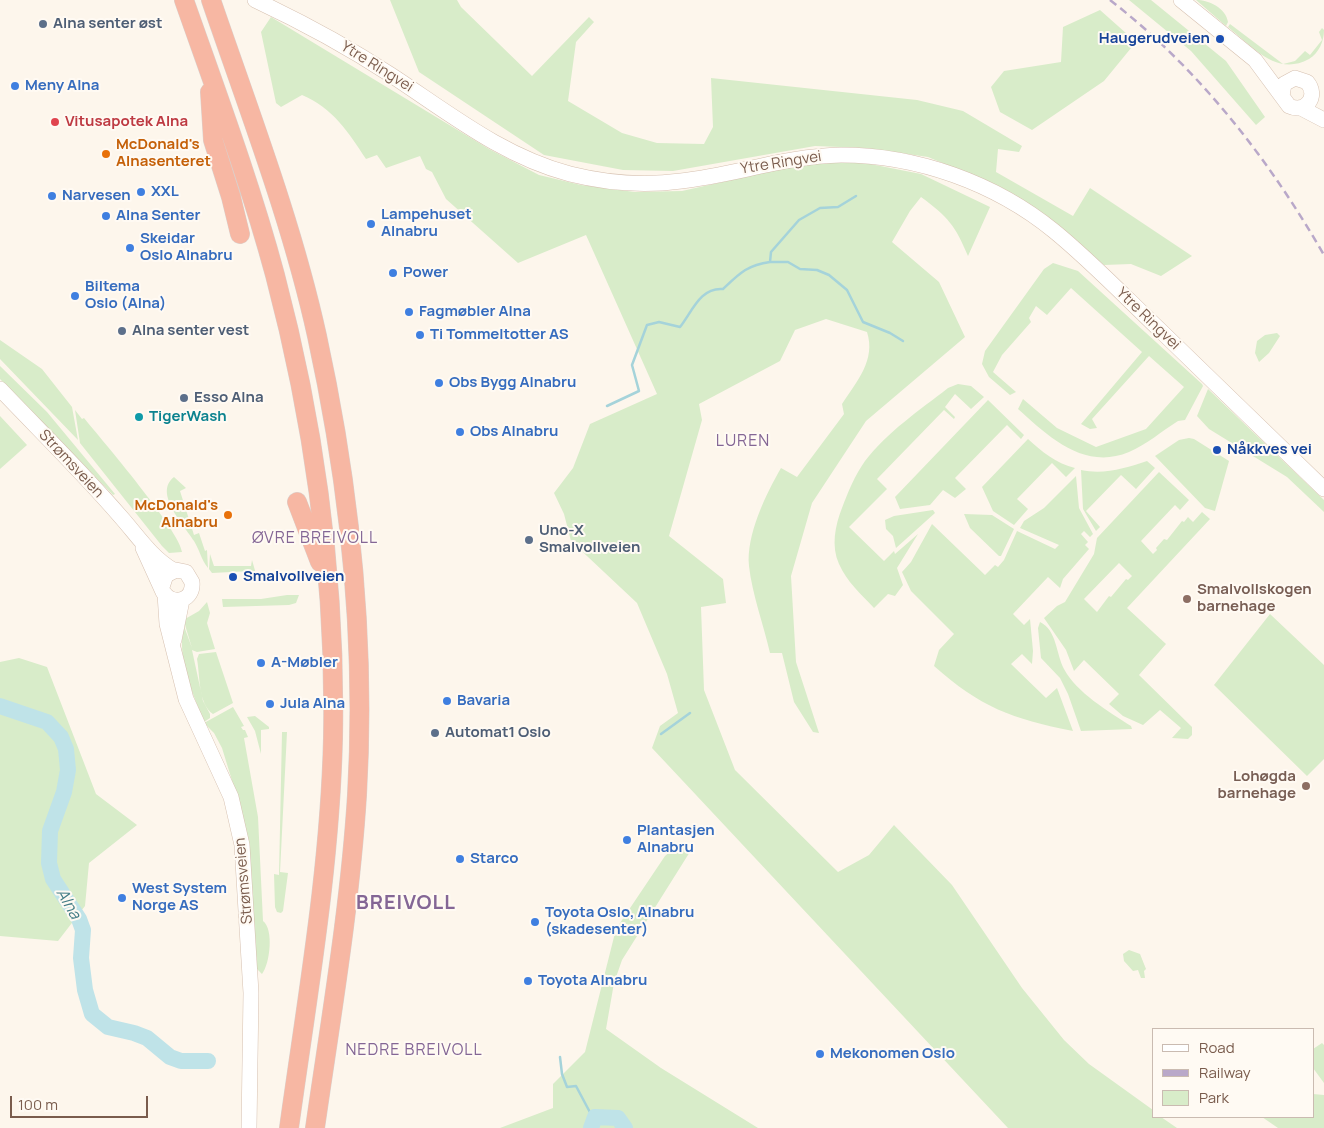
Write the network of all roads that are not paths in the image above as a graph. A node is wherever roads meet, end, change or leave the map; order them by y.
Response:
1 (184, 0) edge
2 (211, 0) edge
3 (1181, 0) edge
4 (257, 1) edge
5 (1255, 60) junction
6 (210, 73) junction
7 (1291, 79) junction
8 (1312, 95) junction
9 (1282, 96) junction
10 (1301, 108) junction
11 (1324, 109) edge
12 (1324, 120) edge
13 (240, 234) dead end
14 (0, 389) edge
15 (1324, 489) edge
16 (297, 502) dead end
17 (140, 541) junction
18 (173, 570) junction
19 (328, 586) junction
20 (163, 591) junction
21 (182, 600) junction
22 (174, 647) junction
23 (249, 1128) edge
24 (289, 1128) edge
25 (315, 1128) edge

1 - 6 highway
2 - 25 highway
3 - 5 main road
4 - 15 main road, Ytre Ringvei
5 - 7 main road
5 - 9 main road
6 - 13 highway
6 - 19 highway
7 - 8 main road
7 - 9 main road
8 - 10 main road
8 - 11 main road
9 - 10 main road
10 - 12 main road
14 - 17 main road, Strømsveien
16 - 19 highway
17 - 18 main road, Strømsveien
17 - 20 main road, Strømsveien
18 - 20 main road
18 - 21 main road
19 - 24 highway
20 - 21 main road
20 - 22 main road, Strømsveien
21 - 22 main road, Strømsveien
22 - 23 main road, Strømsveien

